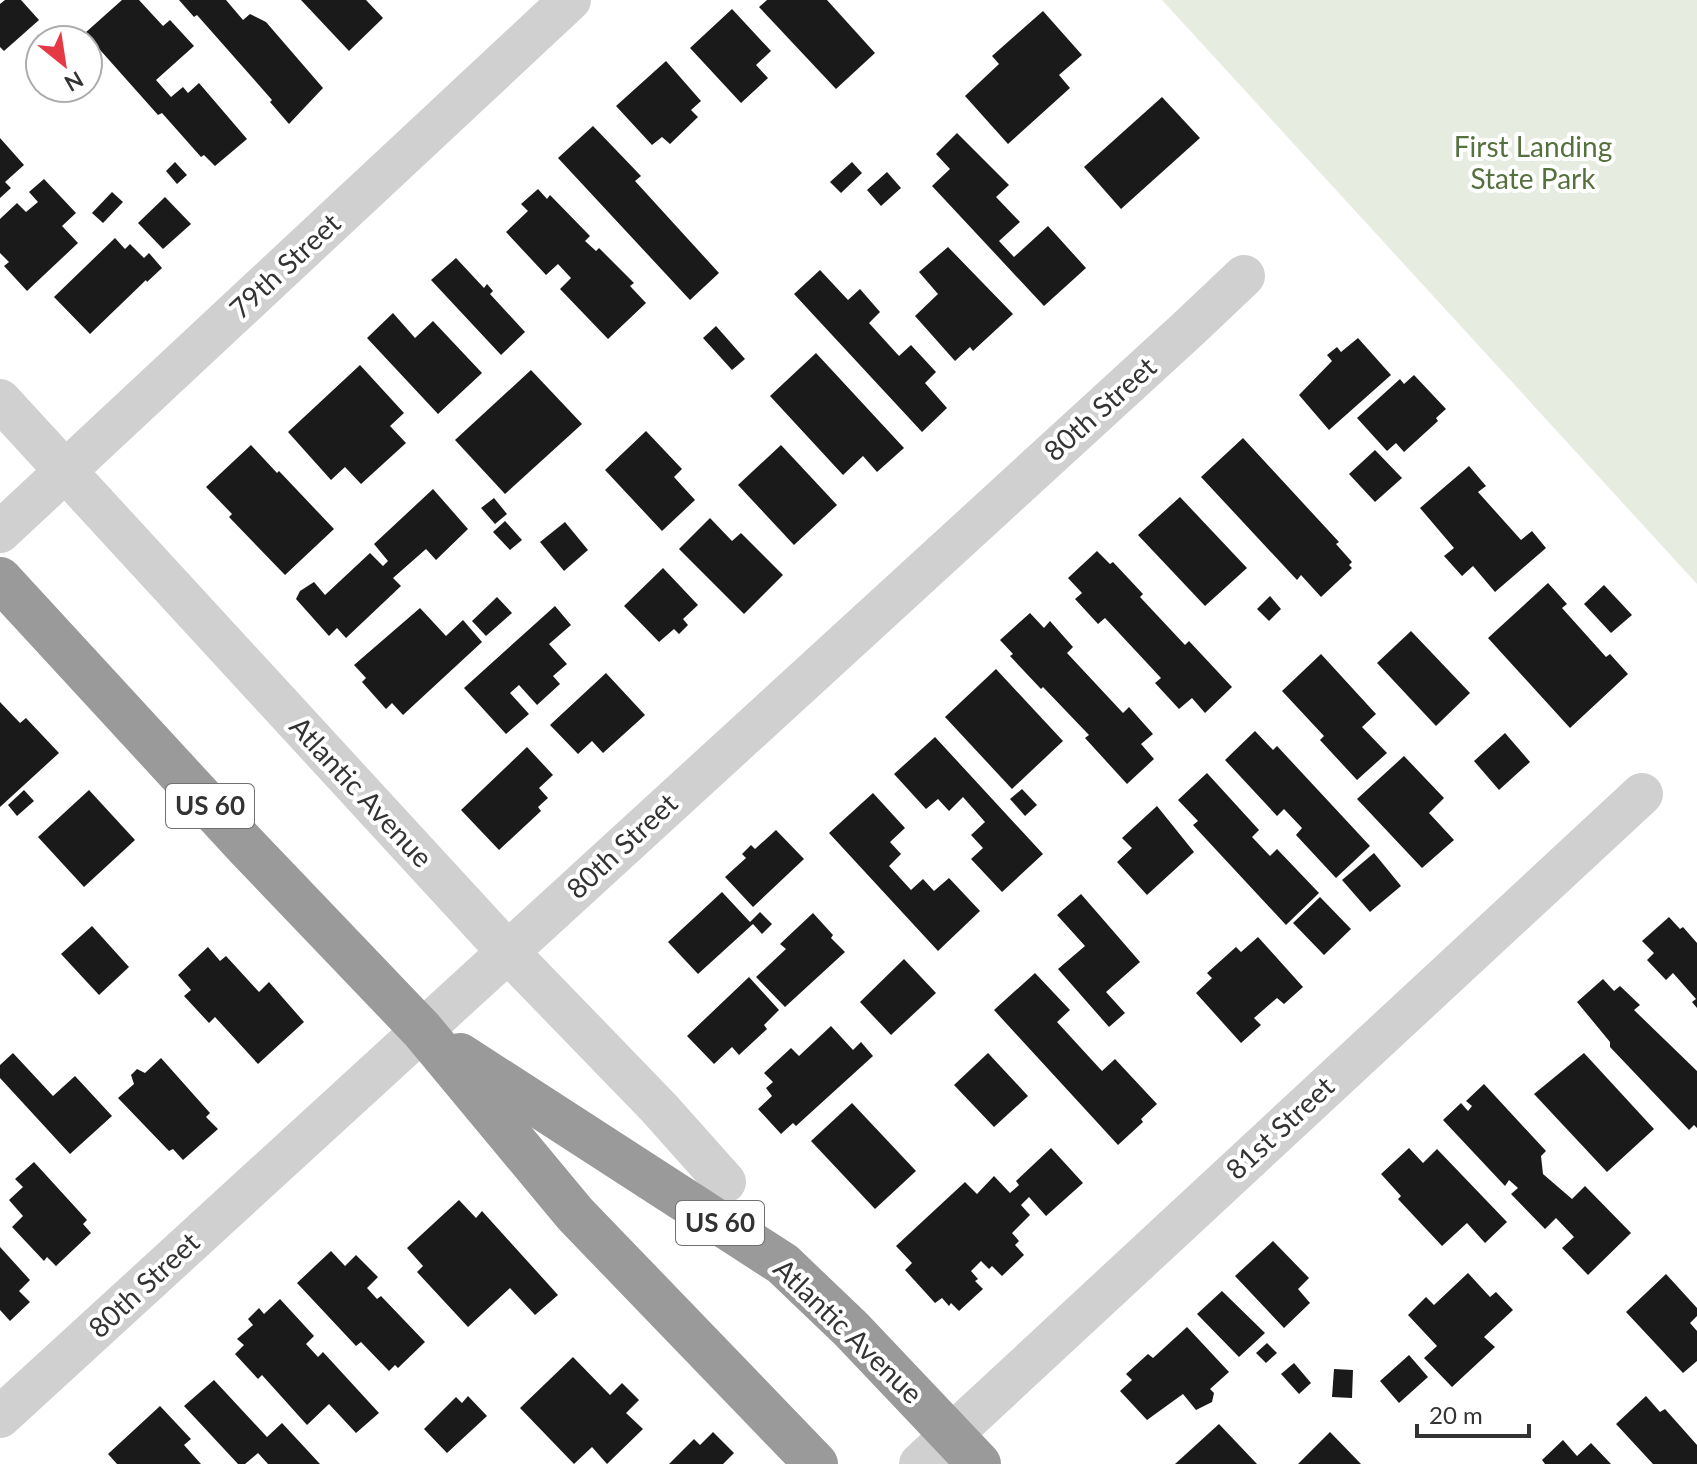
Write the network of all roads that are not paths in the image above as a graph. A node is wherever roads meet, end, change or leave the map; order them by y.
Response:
1 (570, 0) edge
2 (1244, 276) dead end
3 (0, 400) edge
4 (65, 471) junction
5 (0, 532) edge
6 (0, 579) edge
7 (1642, 794) dead end
8 (507, 951) junction
9 (422, 1030) junction
10 (725, 1182) dead end
11 (0, 1417) edge
12 (965, 1449) edge
13 (816, 1464) edge
14 (920, 1464) edge

1 - 4 street, 79th Street
2 - 8 street, 80th Street
3 - 4 street, Atlantic Avenue
4 - 5 street, 79th Street
4 - 8 street, Atlantic Avenue
6 - 9 highway, Atlantic Avenue / US 60
7 - 12 street, 81st Street
8 - 9 street, 80th Street
8 - 10 street, Atlantic Avenue
9 - 11 street, 80th Street
9 - 12 highway, Atlantic Avenue / US 60
9 - 13 highway, Atlantic Avenue / US 60
12 - 14 street, 81st Street

